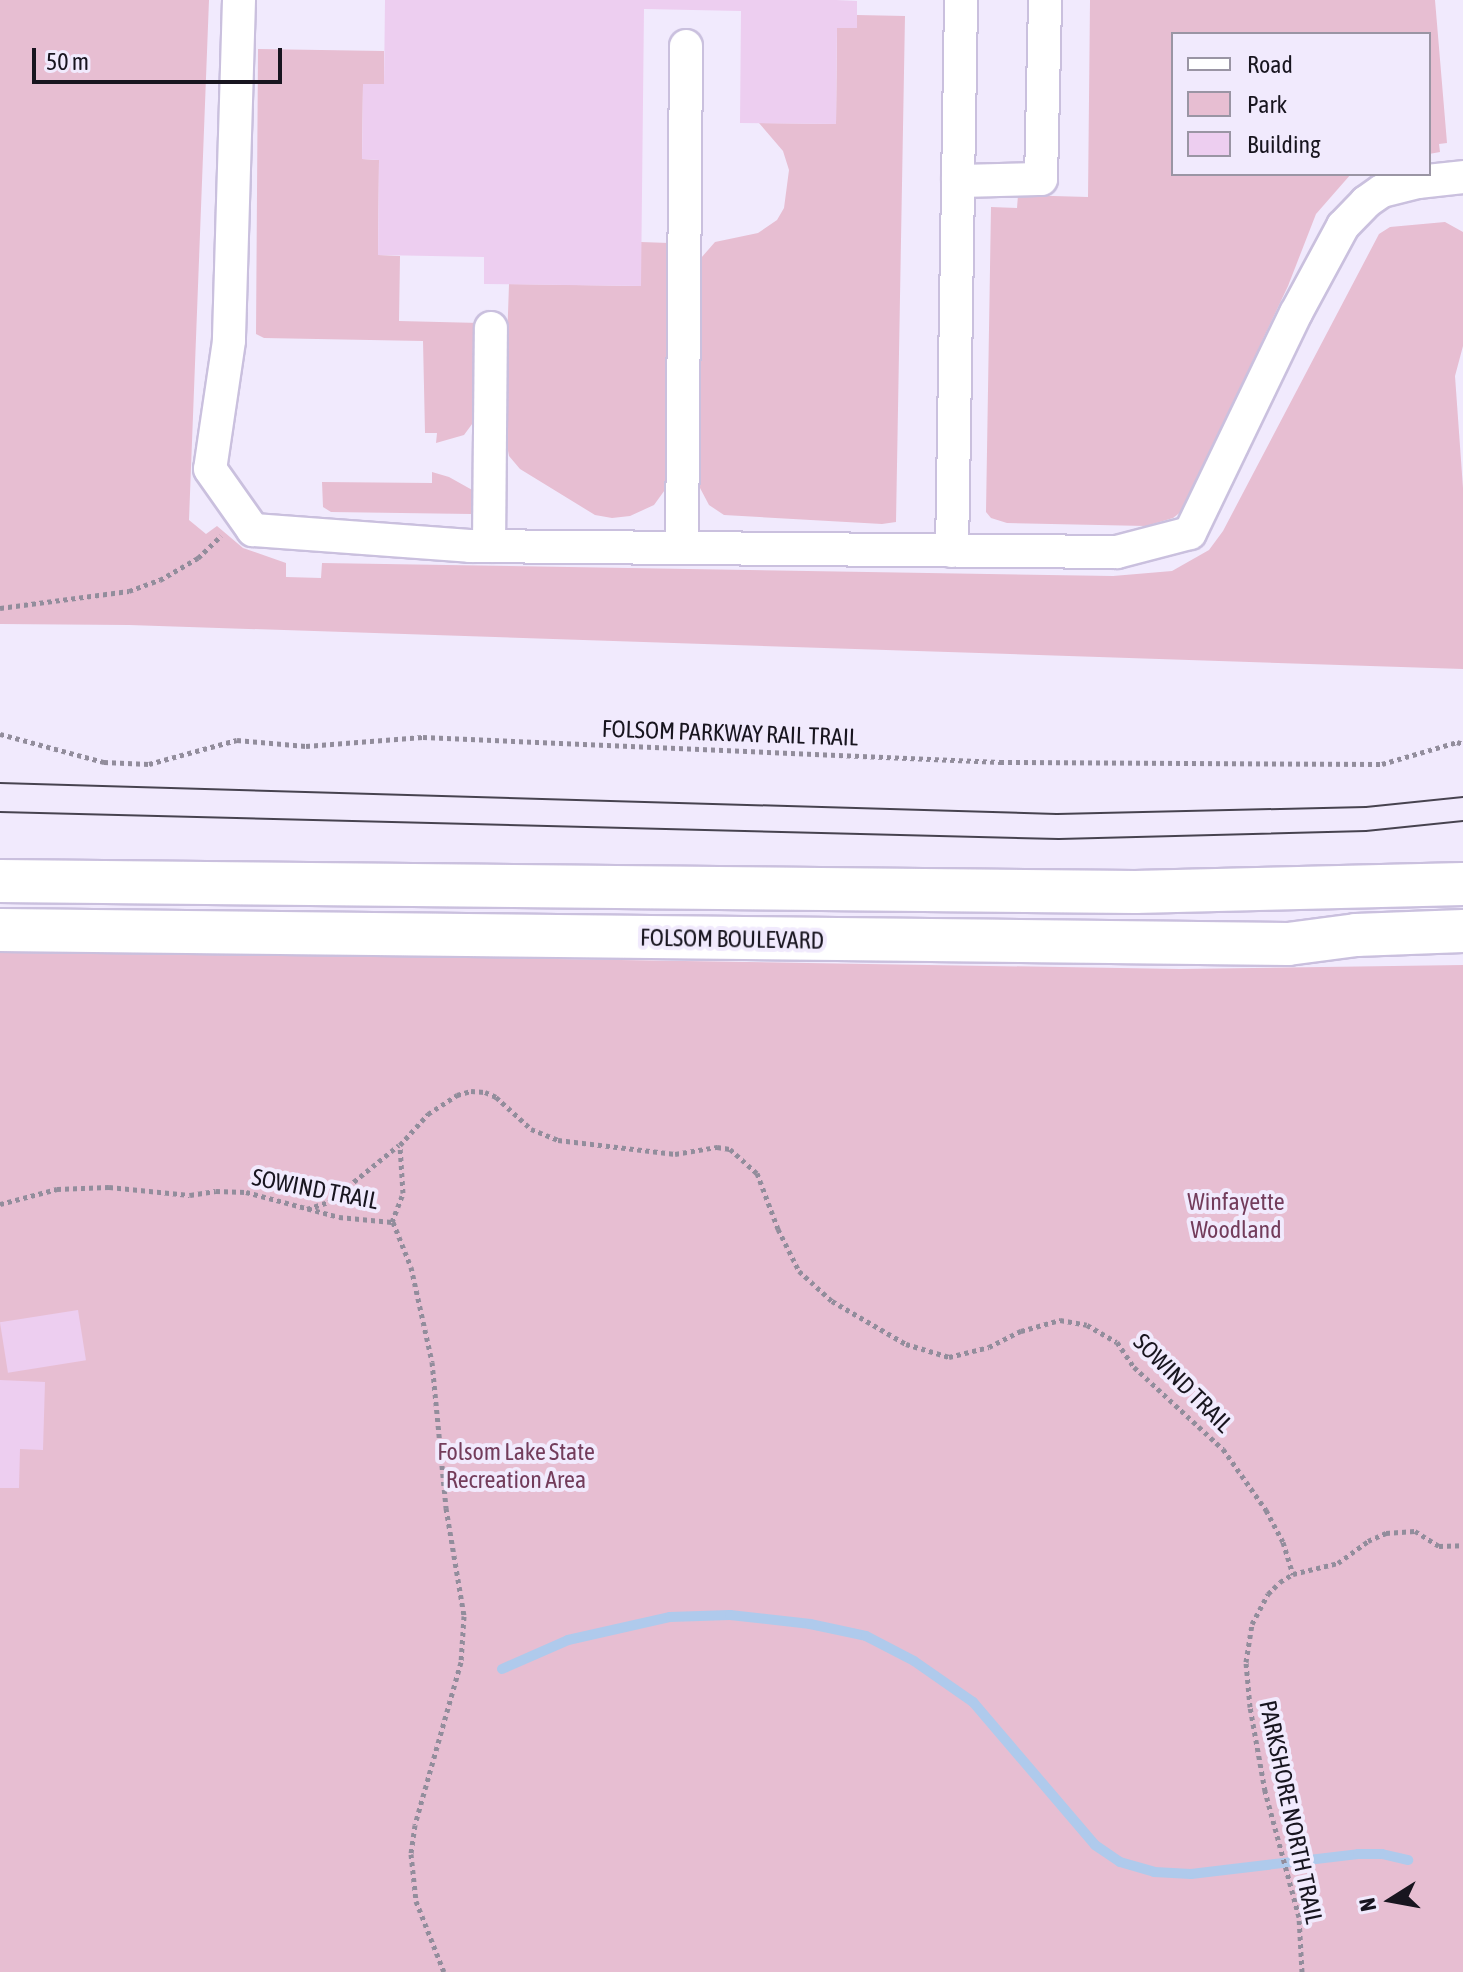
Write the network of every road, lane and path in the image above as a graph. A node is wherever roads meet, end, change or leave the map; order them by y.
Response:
1 (239, 0) edge
2 (961, 0) edge
3 (1045, 0) edge
4 (686, 46) dead end
5 (1463, 177) edge
6 (958, 181) junction
7 (491, 328) dead end
8 (242, 515) junction
9 (489, 546) junction
10 (682, 548) junction
11 (952, 551) junction
12 (0, 608) edge
13 (0, 734) edge
14 (1463, 744) edge
15 (0, 881) edge
16 (1463, 884) edge
17 (0, 930) edge
18 (1463, 931) edge
19 (400, 1145) junction
20 (0, 1204) edge
21 (307, 1209) junction
22 (392, 1222) junction
23 (1463, 1545) edge
24 (1293, 1574) junction
25 (444, 1972) edge
26 (1302, 1972) edge

1 - 8 lane
2 - 6 lane
3 - 6 lane
4 - 10 lane
5 - 11 lane
6 - 11 lane
7 - 9 lane
8 - 9 lane
8 - 12 path
9 - 10 lane
10 - 11 lane
13 - 14 path, FOLSOM PARKWAY RAIL TRAIL
15 - 16 main road, FOLSOM BOULEVARD
17 - 18 main road, FOLSOM BOULEVARD
19 - 21 path
19 - 22 path, SOWIND TRAIL
19 - 24 path, SOWIND TRAIL
20 - 21 path, SOWIND TRAIL
21 - 22 path, SOWIND TRAIL
22 - 25 path
23 - 24 path, PARKSHORE NORTH TRAIL
24 - 26 path, PARKSHORE NORTH TRAIL

